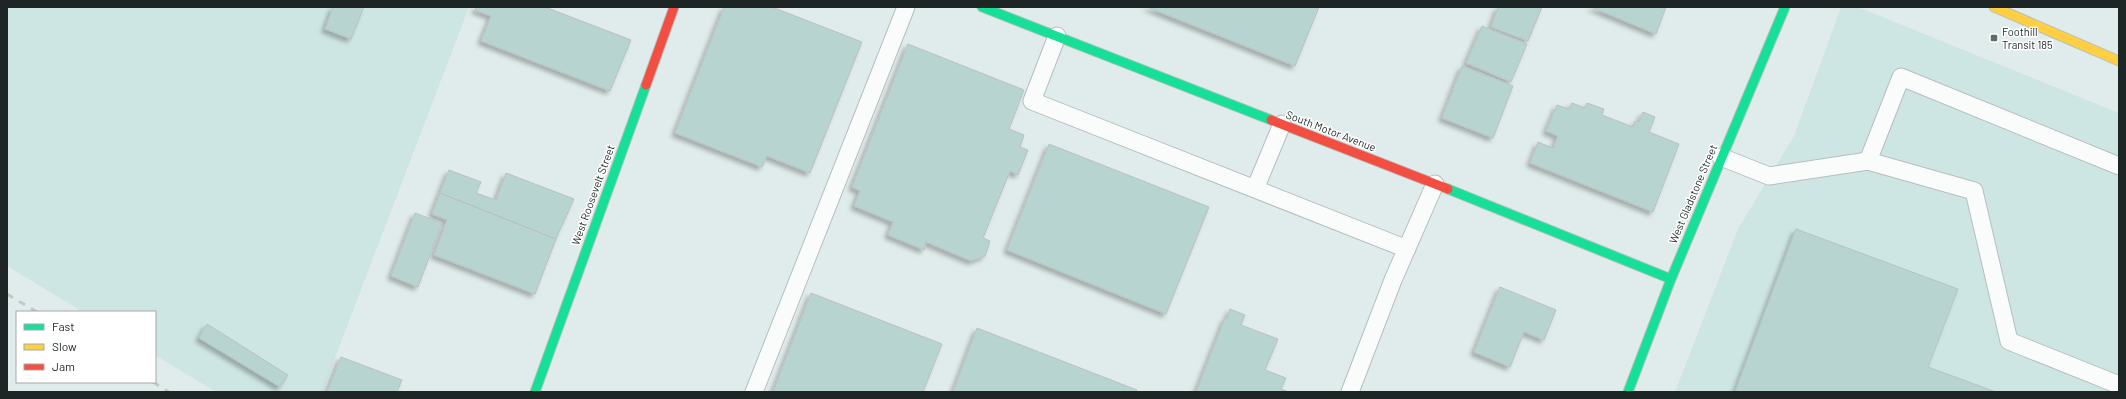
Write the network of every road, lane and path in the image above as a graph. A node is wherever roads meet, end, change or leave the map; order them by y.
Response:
1 (674, 7) edge
2 (906, 7) edge
3 (982, 7) edge
4 (1784, 7) edge
5 (1994, 7) edge
6 (1057, 36) junction
7 (2119, 61) edge
8 (1282, 124) junction
9 (1721, 157) junction
10 (1868, 161) junction
11 (2119, 166) edge
12 (1435, 184) junction
13 (1255, 189) junction
14 (1407, 249) junction
15 (1671, 279) junction
16 (2119, 385) edge
17 (535, 392) edge
18 (754, 392) edge
19 (1350, 392) edge
20 (1628, 392) edge

1 - 17 street, West Roosevelt Street
2 - 18 lane
3 - 6 street, South Motor Avenue
4 - 9 street, West Gladstone Street
5 - 7 street
6 - 8 street, South Motor Avenue
6 - 13 lane
8 - 12 street, South Motor Avenue
8 - 13 lane
9 - 10 lane
9 - 15 street, West Gladstone Street
10 - 11 lane
10 - 16 lane
12 - 14 lane
12 - 15 street, South Motor Avenue
13 - 14 lane
14 - 19 lane
15 - 20 street, West Gladstone Street

